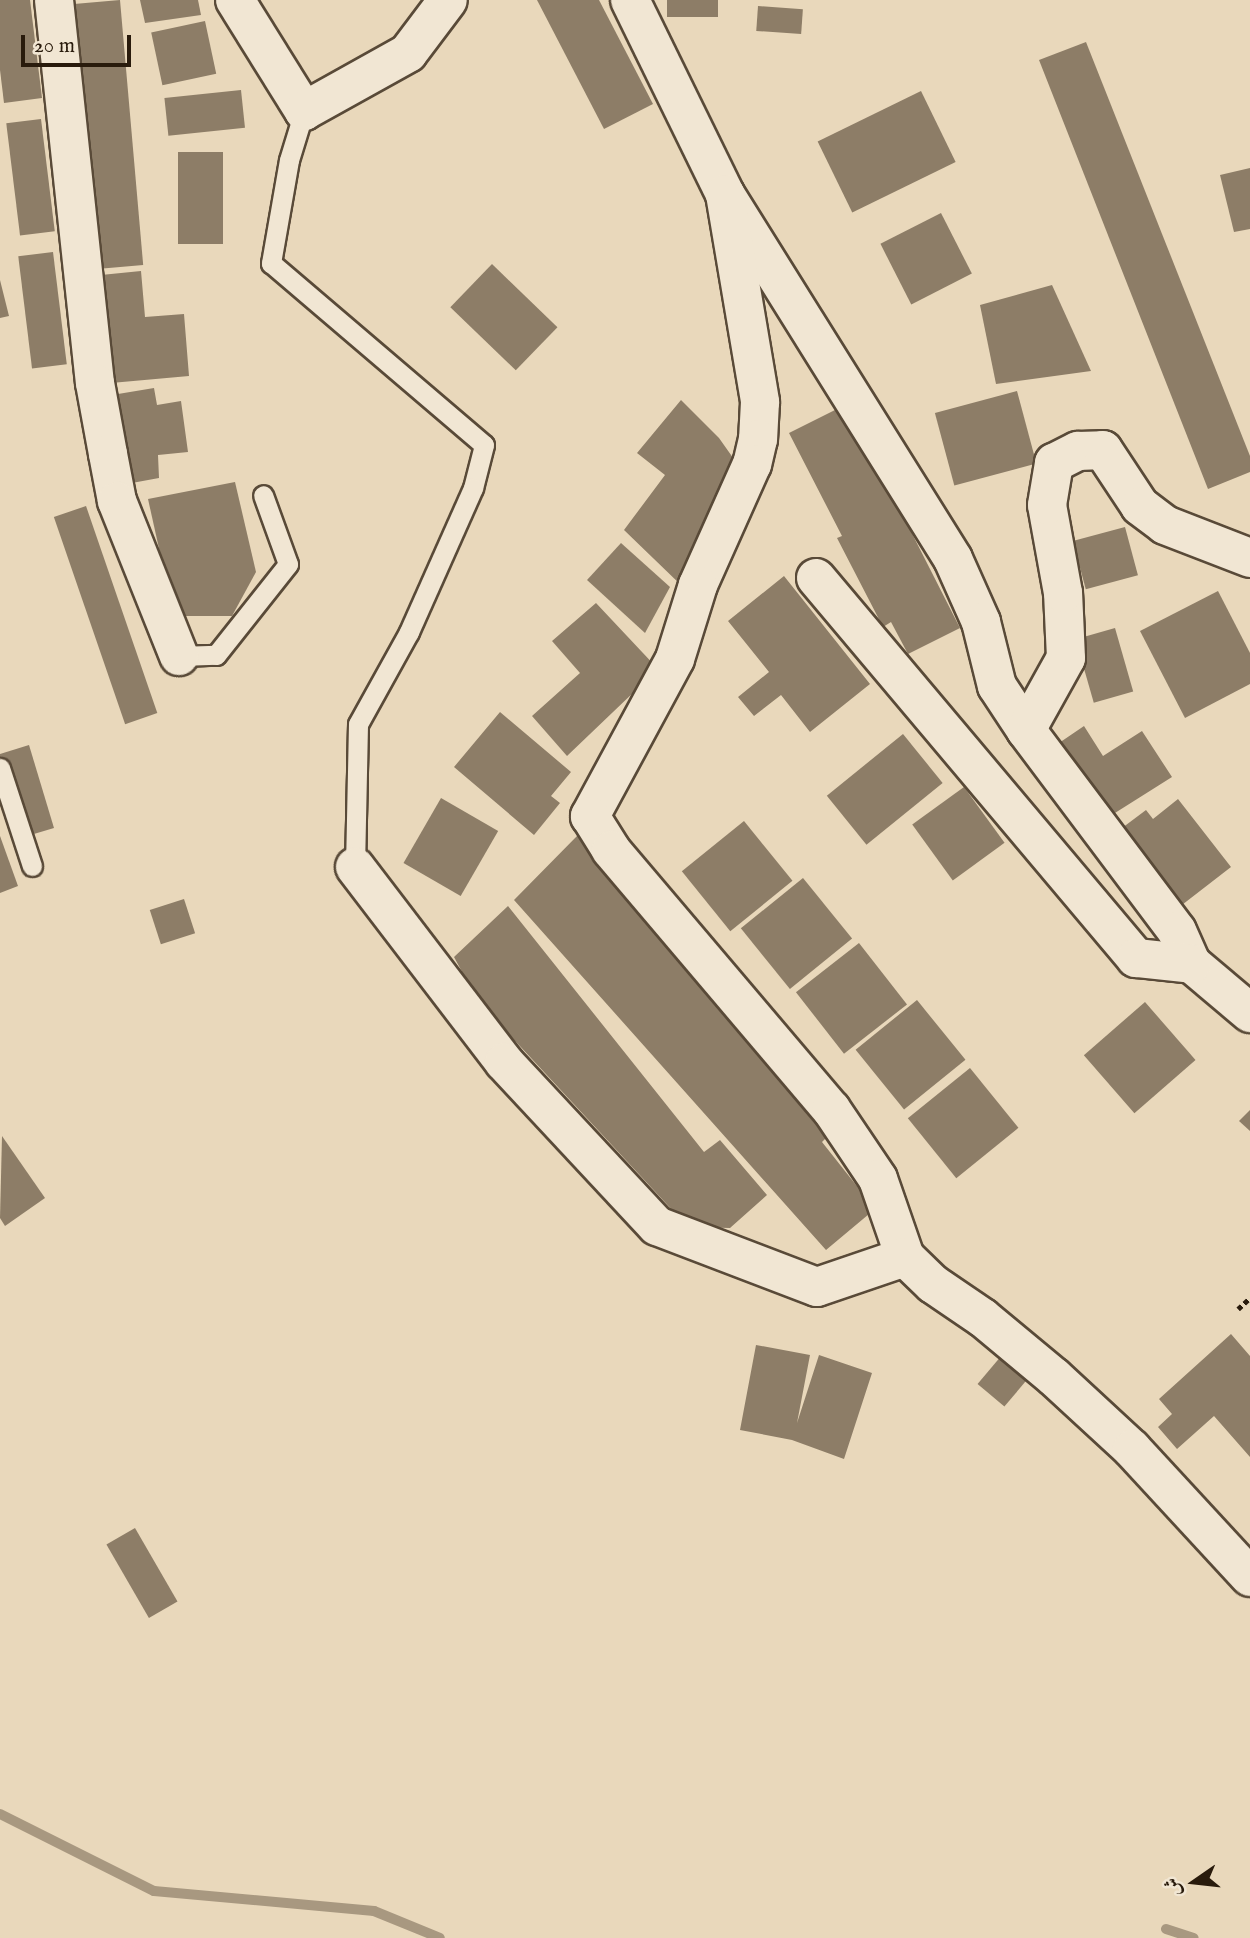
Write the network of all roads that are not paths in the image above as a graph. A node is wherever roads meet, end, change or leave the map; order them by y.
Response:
1 (54, 0) edge
2 (234, 0) edge
3 (448, 0) edge
4 (630, 0) edge
5 (304, 111) junction
6 (725, 194) junction
7 (263, 495) dead end
8 (1250, 558) edge
9 (816, 578) dead end
10 (180, 656) joint
11 (1026, 730) junction
12 (0, 768) edge
13 (32, 866) dead end
14 (355, 867) joint
15 (1192, 964) junction
16 (1250, 1013) edge
17 (905, 1257) junction
18 (1250, 1577) edge

1 - 10 street
2 - 5 street
3 - 5 street
4 - 6 street
5 - 14 lane
6 - 11 street
6 - 17 street
7 - 10 lane
8 - 11 street
9 - 15 street
11 - 15 street
12 - 13 lane
14 - 17 street
15 - 16 street
17 - 18 street

